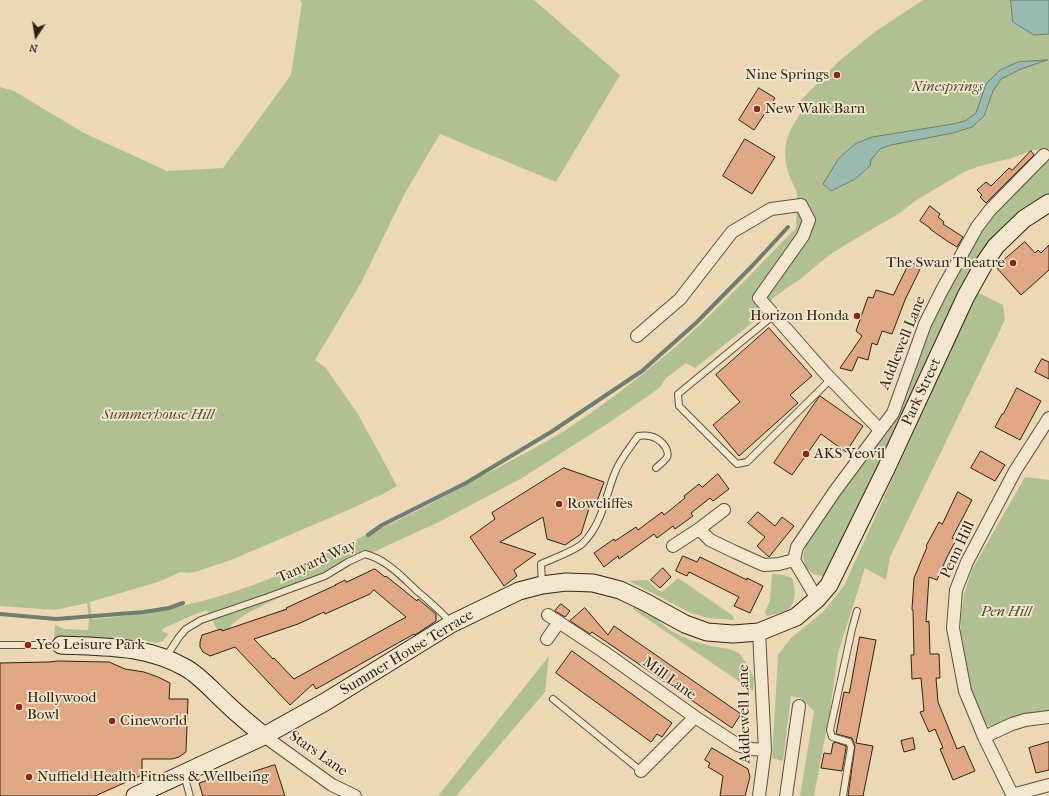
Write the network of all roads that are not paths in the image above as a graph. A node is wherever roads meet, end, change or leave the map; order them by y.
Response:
1 (1044, 155) dead end
2 (1049, 203) edge
3 (774, 315) junction
4 (638, 336) dead end
5 (831, 379) junction
6 (1049, 418) edge
7 (880, 430) junction
8 (656, 468) dead end
9 (724, 510) dead end
10 (699, 529) junction
11 (673, 546) dead end
12 (794, 560) junction
13 (542, 585) junction
14 (817, 599) junction
15 (857, 611) dead end
16 (548, 615) dead end
17 (559, 622) junction
18 (451, 624) junction
19 (760, 632) junction
20 (547, 639) dead end
21 (0, 645) edge
22 (61, 645) joint
23 (165, 658) junction
24 (553, 699) dead end
25 (799, 706) dead end
26 (695, 717) junction
27 (1049, 717) edge
28 (264, 736) junction
29 (984, 737) junction
30 (765, 750) junction
31 (641, 771) joint
32 (183, 773) junction
33 (1049, 784) edge
34 (1012, 795) edge
35 (135, 796) edge
36 (190, 796) edge
37 (355, 796) edge
38 (759, 796) edge
39 (786, 796) edge
40 (843, 796) edge

1 - 7 street, Addlewell Lane
2 - 14 street, Park Street
3 - 4 street
3 - 5 street
3 - 5 lane
5 - 7 street
6 - 29 street, Penn Hill
7 - 12 street, Addlewell Lane
8 - 13 lane
9 - 10 street
10 - 11 street
10 - 12 street
12 - 14 street
13 - 18 street, Summer House Terrace
13 - 19 street, Summer House Terrace
14 - 19 street, Park Street
15 - 40 lane
16 - 17 street, Mill Lane
17 - 20 street
17 - 26 street, Mill Lane
18 - 23 lane, Tanyard Way
18 - 28 street, Summer House Terrace
19 - 30 street, Addlewell Lane
21 - 22 lane
22 - 23 street
23 - 28 street
24 - 31 lane
25 - 39 street
26 - 30 street, Mill Lane
26 - 31 street
27 - 29 street
28 - 32 street, Summer House Terrace
28 - 37 street, Stars Lane
29 - 34 street, Penn Hill
30 - 38 street, Addlewell Lane
32 - 35 street, Summer House Terrace
32 - 36 lane
33 - 34 street

